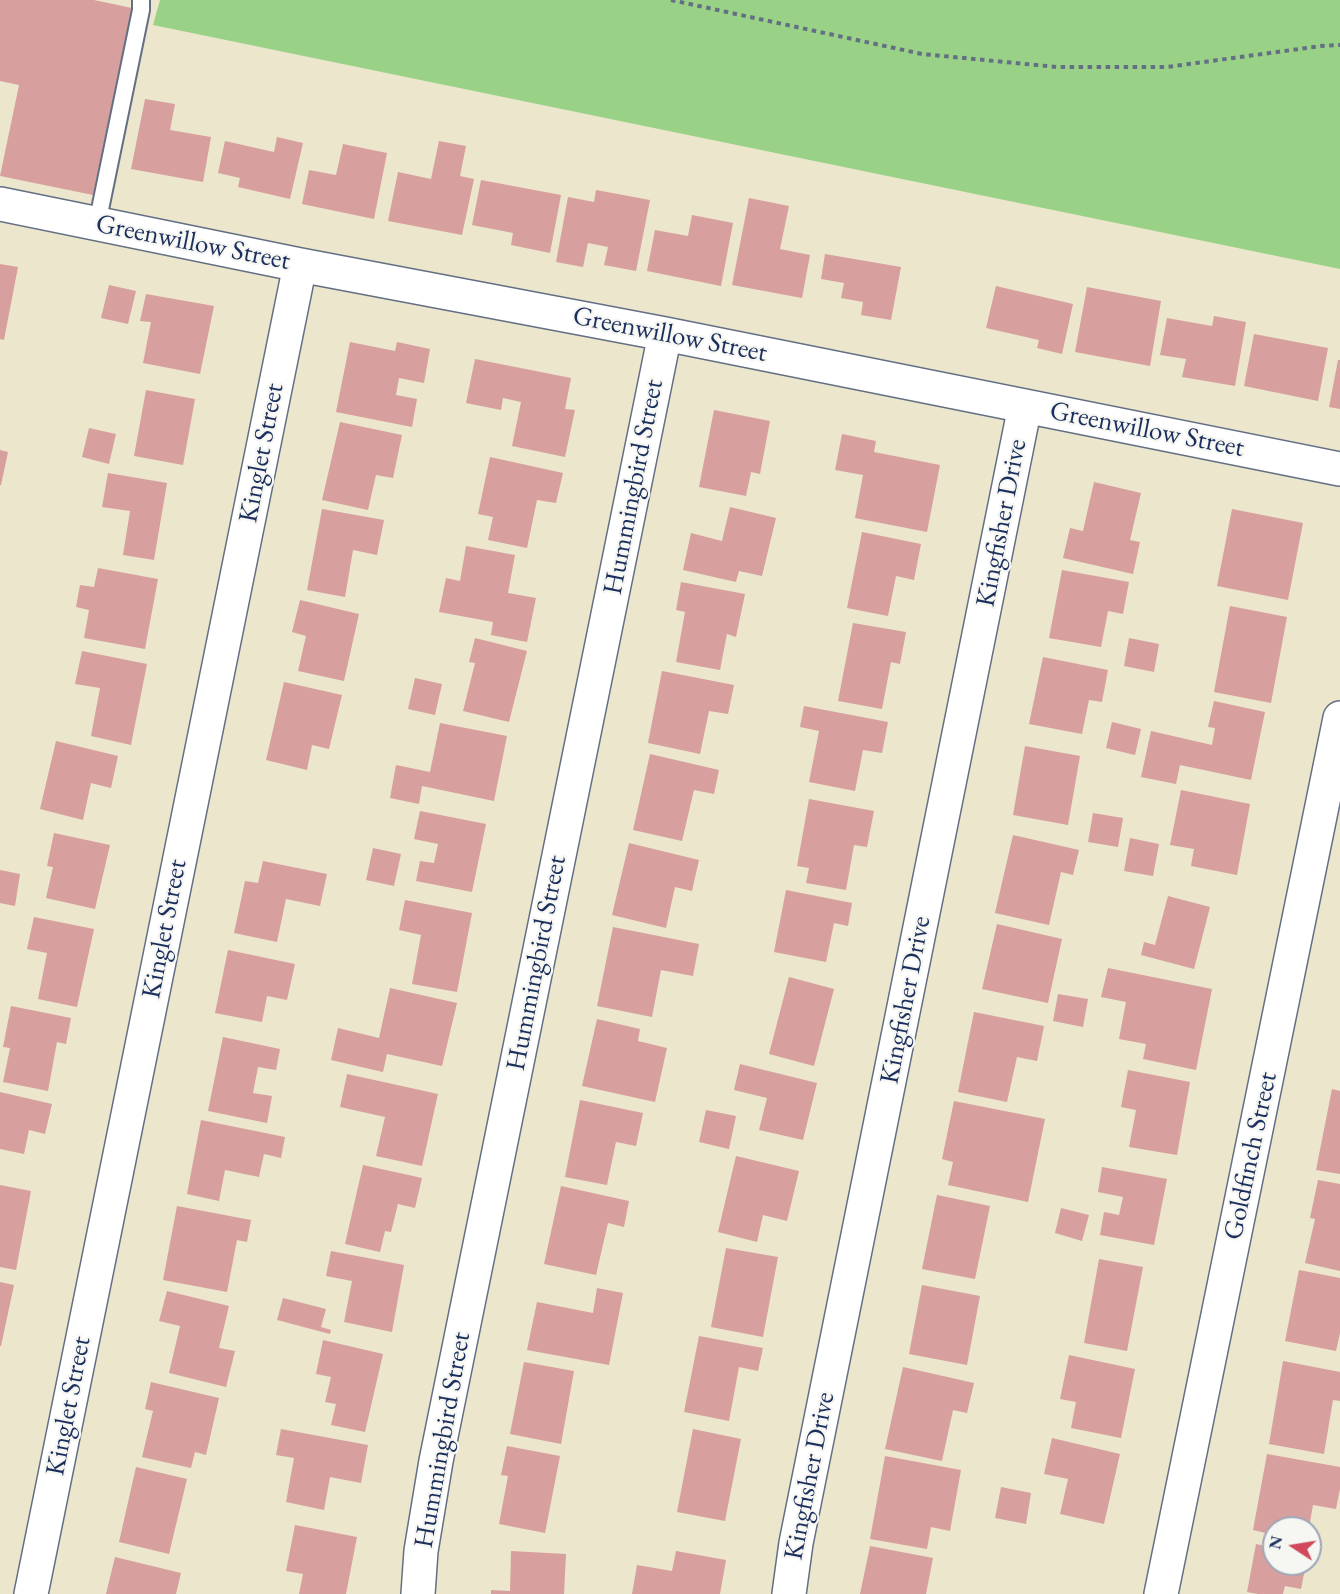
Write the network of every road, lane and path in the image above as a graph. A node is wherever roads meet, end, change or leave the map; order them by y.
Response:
1 (141, 0) edge
2 (671, 0) edge
3 (1340, 45) edge
4 (0, 204) edge
5 (98, 224) junction
6 (300, 265) junction
7 (665, 334) junction
8 (1025, 406) junction
9 (1340, 469) edge
10 (1340, 718) edge
11 (31, 1594) edge
12 (418, 1594) edge
13 (789, 1594) edge
14 (1161, 1594) edge

1 - 5 lane
2 - 3 path
4 - 5 street, Greenwillow Street
5 - 6 street, Greenwillow Street
6 - 7 street, Greenwillow Street
6 - 11 street, Kinglet Street
7 - 8 street, Greenwillow Street
7 - 12 street, Hummingbird Street
8 - 9 street, Greenwillow Street
8 - 13 street, Kingfisher Drive
10 - 14 street, Goldfinch Street

